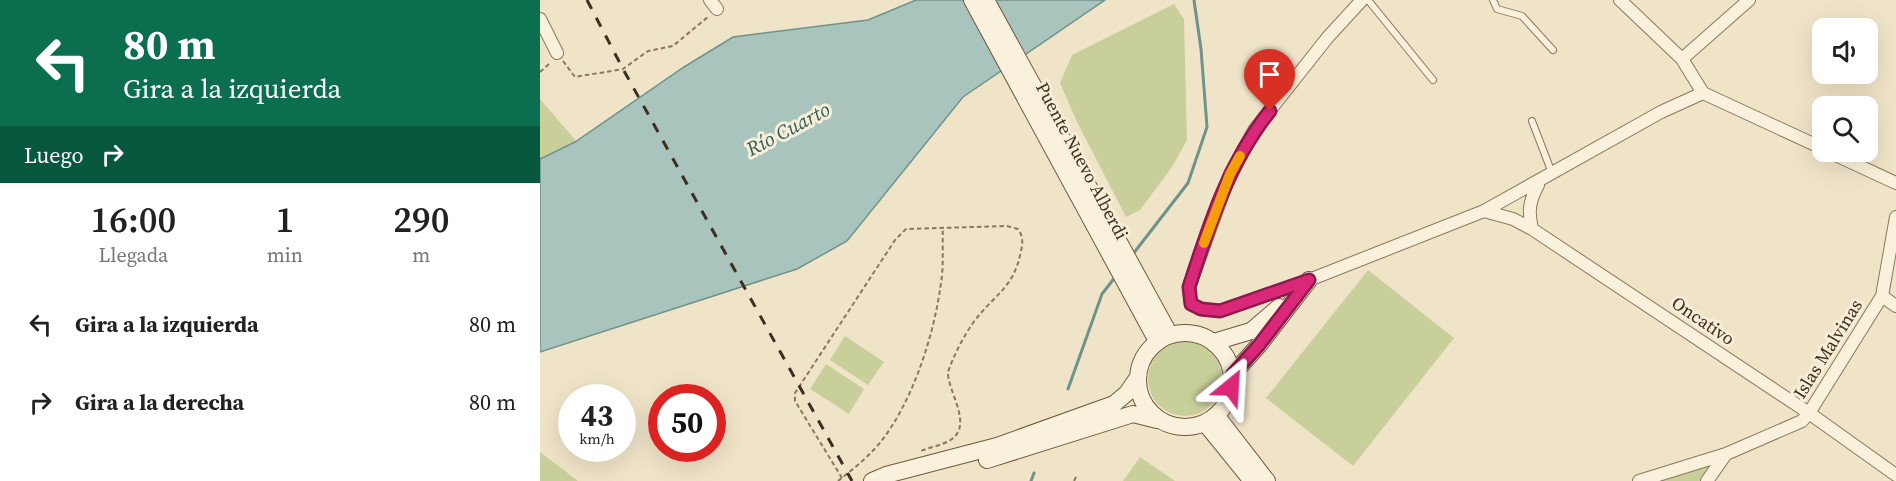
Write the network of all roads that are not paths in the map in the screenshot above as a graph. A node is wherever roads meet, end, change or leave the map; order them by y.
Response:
1 (972, 0) edge
2 (986, 0) edge
3 (1362, 0) edge
4 (1368, 0) edge
5 (1492, 0) edge
6 (1620, 0) edge
7 (1749, 0) edge
8 (540, 19) edge
9 (1553, 50) dead end
10 (557, 53) road end
11 (1682, 59) junction
12 (1433, 80) dead end
13 (1703, 93) junction
14 (1532, 121) dead end
15 (1812, 143) edge
16 (1851, 162) edge
17 (1552, 173) junction
18 (1896, 183) edge
19 (1538, 185) dead end
20 (1484, 211) junction
21 (1896, 217) edge
22 (1532, 229) junction
23 (1309, 280) junction
24 (1882, 296) junction
25 (1896, 306) edge
26 (1163, 338) junction
27 (1214, 342) junction
28 (1232, 375) junction
29 (1138, 377) junction
30 (1809, 413) junction
31 (1211, 419) junction
32 (1164, 422) junction
33 (1726, 454) junction
34 (1896, 475) edge
35 (872, 481) edge
36 (902, 481) edge
37 (1252, 481) edge
38 (1267, 481) edge
39 (1639, 481) edge
40 (1707, 481) edge

1 - 26 main road, Puente Nuevo Alberdi
2 - 26 main road, Puente Nuevo Alberdi
3 - 23 street
4 - 12 lane
5 - 9 lane
6 - 11 street
7 - 11 street
8 - 10 street
11 - 13 street
13 - 15 street
13 - 17 street
14 - 17 lane
16 - 18 street
17 - 20 street
19 - 22 street
20 - 22 street, Oncativo
20 - 23 street
21 - 24 street, Islas Malvinas
22 - 30 street, Oncativo
23 - 27 main road
23 - 28 main road
24 - 25 street
24 - 30 street, Islas Malvinas
26 - 27 main road
26 - 29 main road
27 - 28 main road
28 - 31 main road
29 - 32 main road
29 - 35 main road
30 - 33 street, Islas Malvinas
30 - 34 street, Oncativo
31 - 32 main road
31 - 37 main road
31 - 38 main road
32 - 36 main road
33 - 39 street, Islas Malvinas
33 - 40 street

